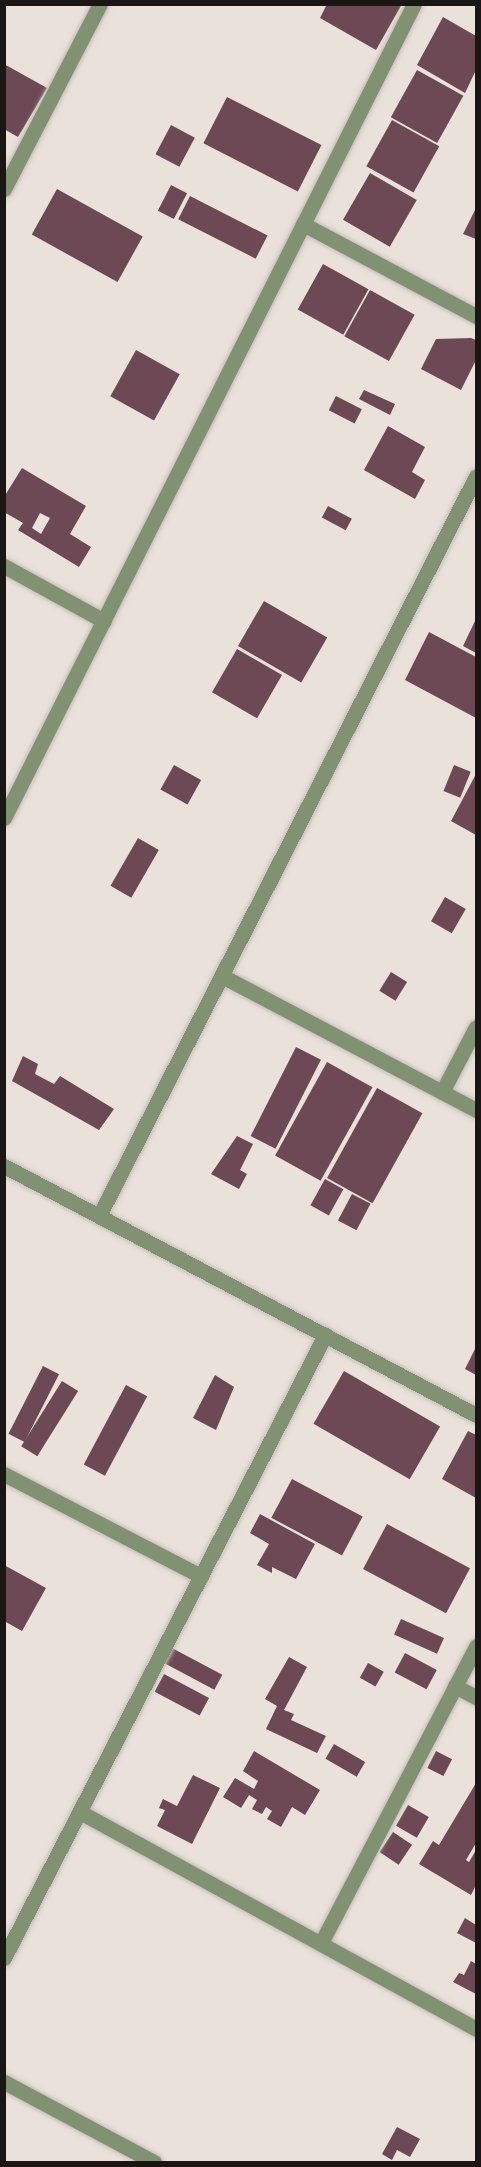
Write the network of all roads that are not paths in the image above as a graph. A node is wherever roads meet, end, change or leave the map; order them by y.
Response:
1 (100, 4) edge
2 (414, 4) edge
3 (4, 189) edge
4 (303, 224) junction
5 (477, 316) edge
6 (477, 476) edge
7 (4, 566) edge
8 (104, 621) junction
9 (4, 818) edge
10 (222, 976) junction
11 (477, 1027) edge
12 (442, 1092) junction
13 (477, 1110) edge
14 (4, 1166) edge
15 (99, 1216) junction
16 (325, 1335) junction
17 (477, 1415) edge
18 (4, 1474) edge
19 (201, 1576) junction
20 (477, 1646) edge
21 (455, 1686) junction
22 (477, 1697) edge
23 (80, 1812) junction
24 (321, 1943) junction
25 (4, 1958) edge
26 (477, 2029) edge
27 (4, 2082) edge
28 (154, 2163) edge

1 - 3 street
2 - 4 street
4 - 5 street
4 - 8 street
6 - 10 street
7 - 8 street
8 - 9 street
10 - 12 street
10 - 15 street
11 - 12 street
12 - 13 street
14 - 15 street
15 - 16 street
16 - 17 street
16 - 19 street
18 - 19 street
19 - 23 street
20 - 21 street
21 - 22 street
21 - 24 street
23 - 24 street
23 - 25 street
24 - 26 street
27 - 28 street

